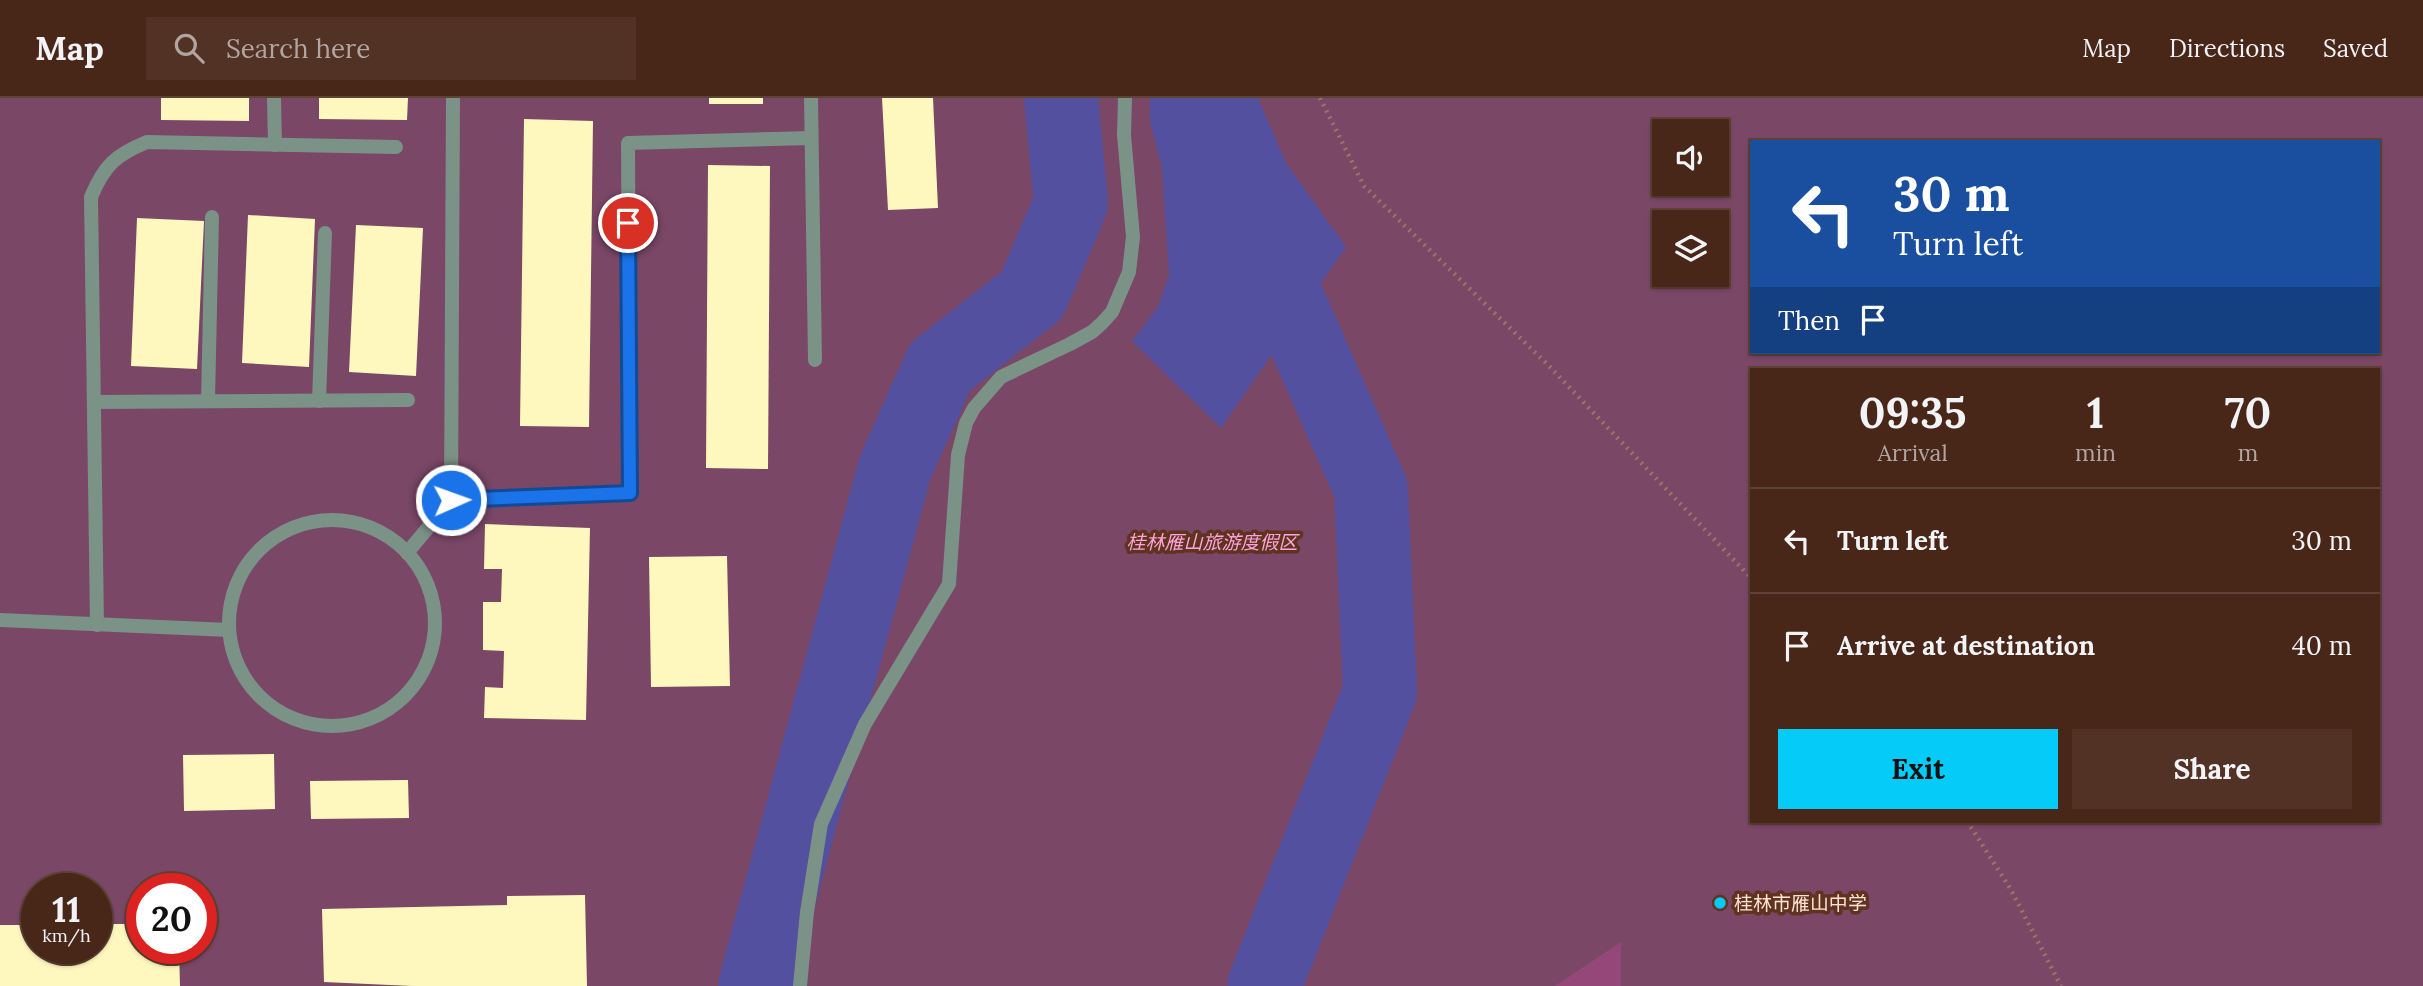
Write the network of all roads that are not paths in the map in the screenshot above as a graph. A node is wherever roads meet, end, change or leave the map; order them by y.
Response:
1 (274, 98) edge
2 (453, 98) edge
3 (811, 98) edge
4 (1125, 98) edge
5 (811, 138) junction
6 (275, 145) junction
7 (396, 147) dead end
8 (212, 217) dead end
9 (325, 233) dead end
10 (814, 360) dead end
11 (408, 400) dead end
12 (208, 401) junction
13 (319, 401) junction
14 (94, 402) junction
15 (451, 500) junction
16 (407, 553) junction
17 (0, 620) edge
18 (97, 625) junction
19 (229, 630) junction
20 (800, 986) edge

1 - 6 lane
2 - 15 lane
3 - 5 lane
4 - 20 lane
5 - 10 lane
5 - 15 lane
6 - 7 lane
6 - 14 lane
8 - 12 lane
9 - 13 lane
11 - 13 lane
12 - 13 lane
12 - 14 lane
14 - 18 lane
15 - 16 lane
16 - 19 lane
16 - 19 lane
17 - 18 lane
18 - 19 lane

